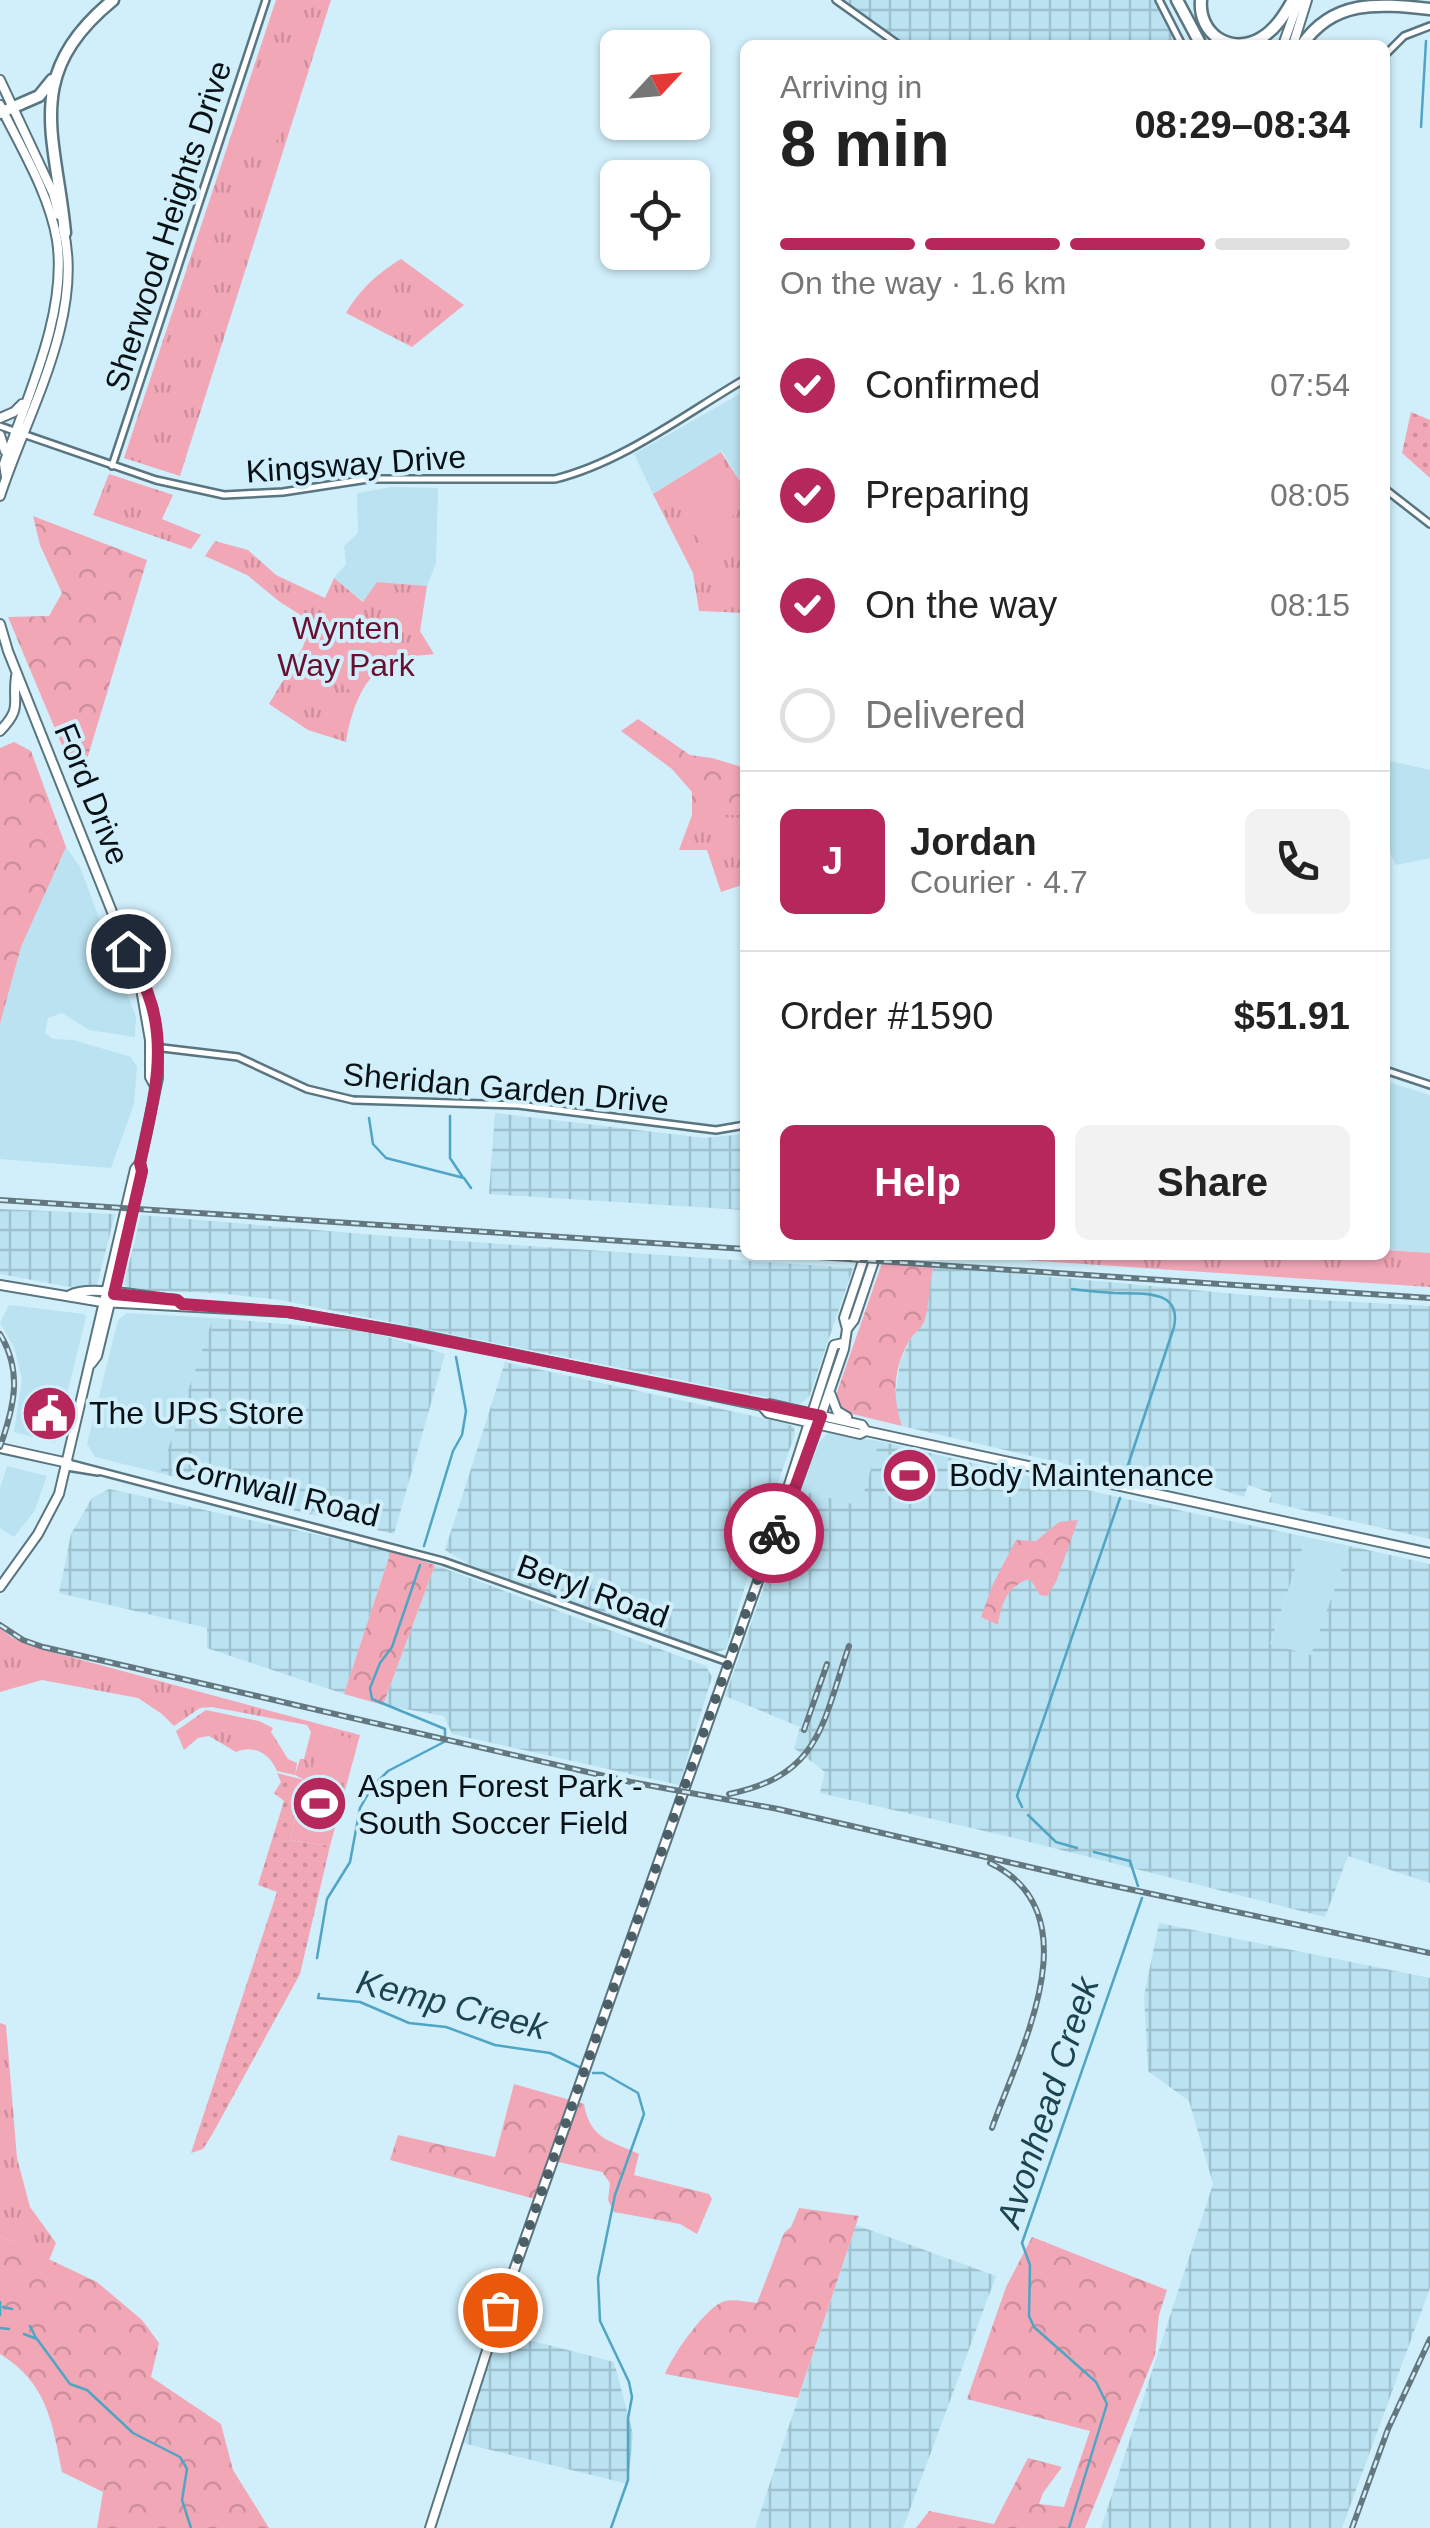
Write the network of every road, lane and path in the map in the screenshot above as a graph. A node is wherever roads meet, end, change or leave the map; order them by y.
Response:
1 (113, 0) edge
2 (266, 0) edge
3 (836, 0) edge
4 (1159, 0) edge
5 (1177, 0) edge
6 (1201, 0) edge
7 (1296, 0) edge
8 (1307, 0) edge
9 (1413, 0) edge
10 (1430, 6) edge
11 (1430, 26) edge
12 (892, 40) edge
13 (1179, 40) edge
14 (1198, 40) edge
15 (1219, 40) edge
16 (1256, 40) edge
17 (1284, 40) edge
18 (1295, 40) edge
19 (1305, 40) edge
20 (1390, 50) edge
21 (64, 57) junction
22 (0, 80) edge
23 (4, 109) edge
24 (65, 233) junction
25 (740, 382) edge
26 (25, 401) junction
27 (0, 418) edge
28 (0, 426) edge
29 (20, 434) junction
30 (0, 435) edge
31 (5, 461) junction
32 (112, 466) junction
33 (6, 477) junction
34 (1390, 494) edge
35 (0, 496) edge
36 (1430, 524) edge
37 (0, 624) edge
38 (16, 671) junction
39 (0, 731) edge
40 (154, 1047) junction
41 (1390, 1072) edge
42 (1430, 1085) edge
43 (740, 1126) edge
44 (864, 1260) edge
45 (874, 1260) edge
46 (0, 1284) edge
47 (108, 1298) junction
48 (847, 1330) junction
49 (842, 1343) junction
50 (836, 1372) junction
51 (809, 1418) junction
52 (820, 1420) junction
53 (863, 1428) junction
54 (0, 1450) edge
55 (67, 1465) junction
56 (788, 1492) junction
57 (1430, 1553) edge
58 (443, 1561) joint
59 (0, 1587) edge
60 (728, 1662) junction
61 (430, 2528) edge

1 - 21 highway
2 - 32 street, Sherwood Heights Drive
3 - 12 street
4 - 13 street
5 - 14 highway
6 - 15 highway
7 - 16 highway
7 - 17 main road
8 - 18 main road
9 - 10 highway
10 - 19 highway
11 - 20 street
21 - 23 highway
21 - 24 highway
22 - 23 main road
23 - 24 main road
23 - 26 main road
24 - 29 main road
25 - 32 street, Kingsway Drive
26 - 27 main road
26 - 29 main road
28 - 29 street, Kingsway Drive
29 - 31 main road
29 - 32 street, Kingsway Drive
29 - 33 main road
30 - 31 main road
31 - 33 main road
33 - 35 main road
34 - 36 street
37 - 38 main road, Ford Drive
38 - 39 main road
38 - 40 main road, Ford Drive
40 - 43 street, Sheridan Garden Drive
40 - 47 main road, Ford Drive
41 - 42 street
44 - 48 main road
45 - 48 main road
46 - 47 main road
47 - 51 main road
47 - 55 main road, Ford Drive
48 - 49 main road
49 - 50 main road
49 - 51 main road
50 - 52 main road
50 - 53 main road
51 - 52 main road
51 - 56 main road
52 - 53 main road
52 - 56 main road
53 - 57 main road
54 - 55 main road, Cornwall Road
55 - 58 street, Cornwall Road
55 - 59 main road, Ford Drive
56 - 60 main road
58 - 60 street, Beryl Road
60 - 61 main road

